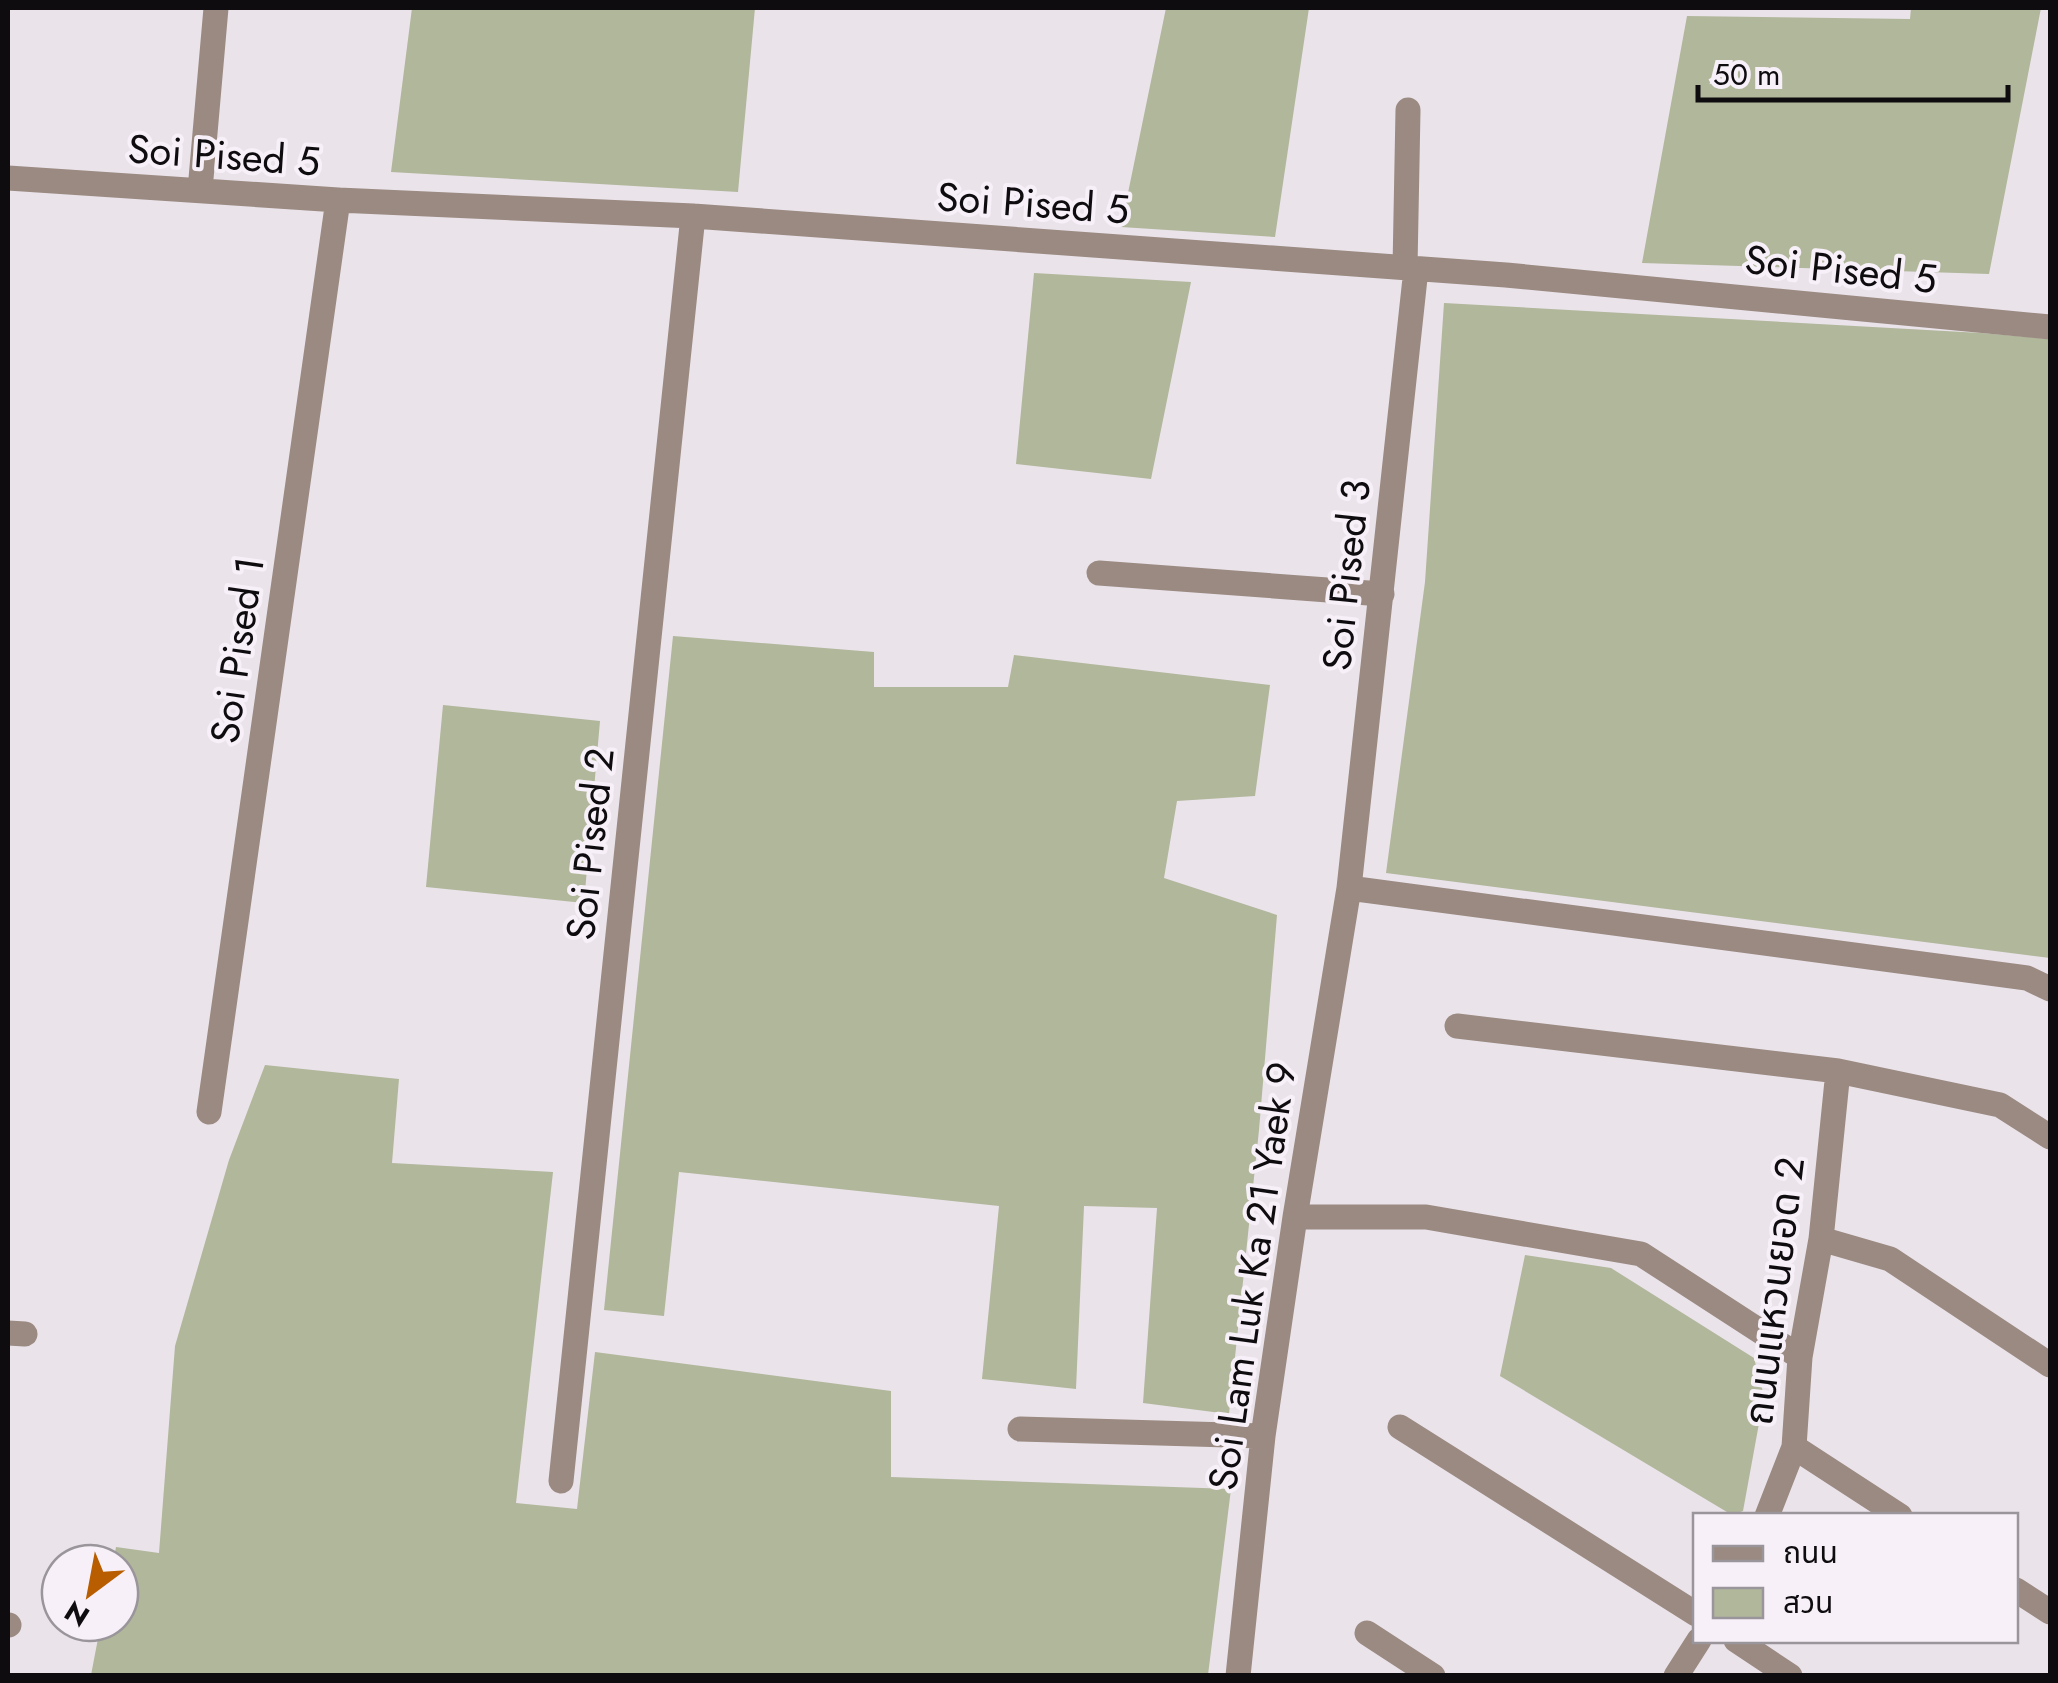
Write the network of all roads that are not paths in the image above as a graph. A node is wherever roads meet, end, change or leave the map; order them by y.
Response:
1 (216, 8) edge
2 (1408, 110) dead end
3 (8, 178) edge
4 (200, 190) junction
5 (338, 200) junction
6 (693, 216) junction
7 (1411, 269) junction
8 (2050, 327) edge
9 (1098, 573) dead end
10 (1382, 594) junction
11 (1350, 888) junction
12 (2050, 990) edge
13 (1457, 1026) dead end
14 (1838, 1072) junction
15 (210, 1112) dead end
16 (2050, 1137) edge
17 (1295, 1217) junction
18 (1820, 1239) junction
19 (1800, 1357) junction
20 (2050, 1365) edge
21 (1400, 1427) dead end
22 (1020, 1429) dead end
23 (1264, 1436) junction
24 (1794, 1447) junction
25 (561, 1481) dead end
26 (1768, 1513) edge
27 (1895, 1513) edge
28 (2018, 1591) edge
29 (1693, 1612) edge
30 (2050, 1612) edge
31 (1367, 1633) dead end
32 (1697, 1643) edge
33 (1740, 1643) edge
34 (1238, 1676) edge
35 (1433, 1676) edge
36 (1676, 1676) edge
37 (1790, 1676) edge

1 - 4 street
2 - 7 street, Soi Pised 3
3 - 4 street, Soi Pised 5
4 - 5 street, Soi Pised 5
5 - 6 street, Soi Pised 5
5 - 15 street, Soi Pised 1
6 - 7 street, Soi Pised 5
6 - 25 street, Soi Pised 2
7 - 8 street, Soi Pised 5
7 - 10 street, Soi Pised 3
9 - 10 street
10 - 11 street, Soi Pised 3
11 - 12 street
11 - 17 street, Soi Lam Luk Ka 21 Yaek 9
13 - 14 street
14 - 16 street
14 - 18 street, ถนนแหวนยอด 2
17 - 19 street
17 - 23 street, Soi Lam Luk Ka 21 Yaek 9
18 - 19 street, ถนนแหวนยอด 2
18 - 20 street
19 - 24 street, ถนนแหวนยอด 2
21 - 29 street
22 - 23 street
23 - 34 street, Soi Lam Luk Ka 21 Yaek 9
24 - 26 street, ถนนแหวนยอด 2
24 - 27 street
28 - 30 street
31 - 35 street
32 - 36 street
33 - 37 street

